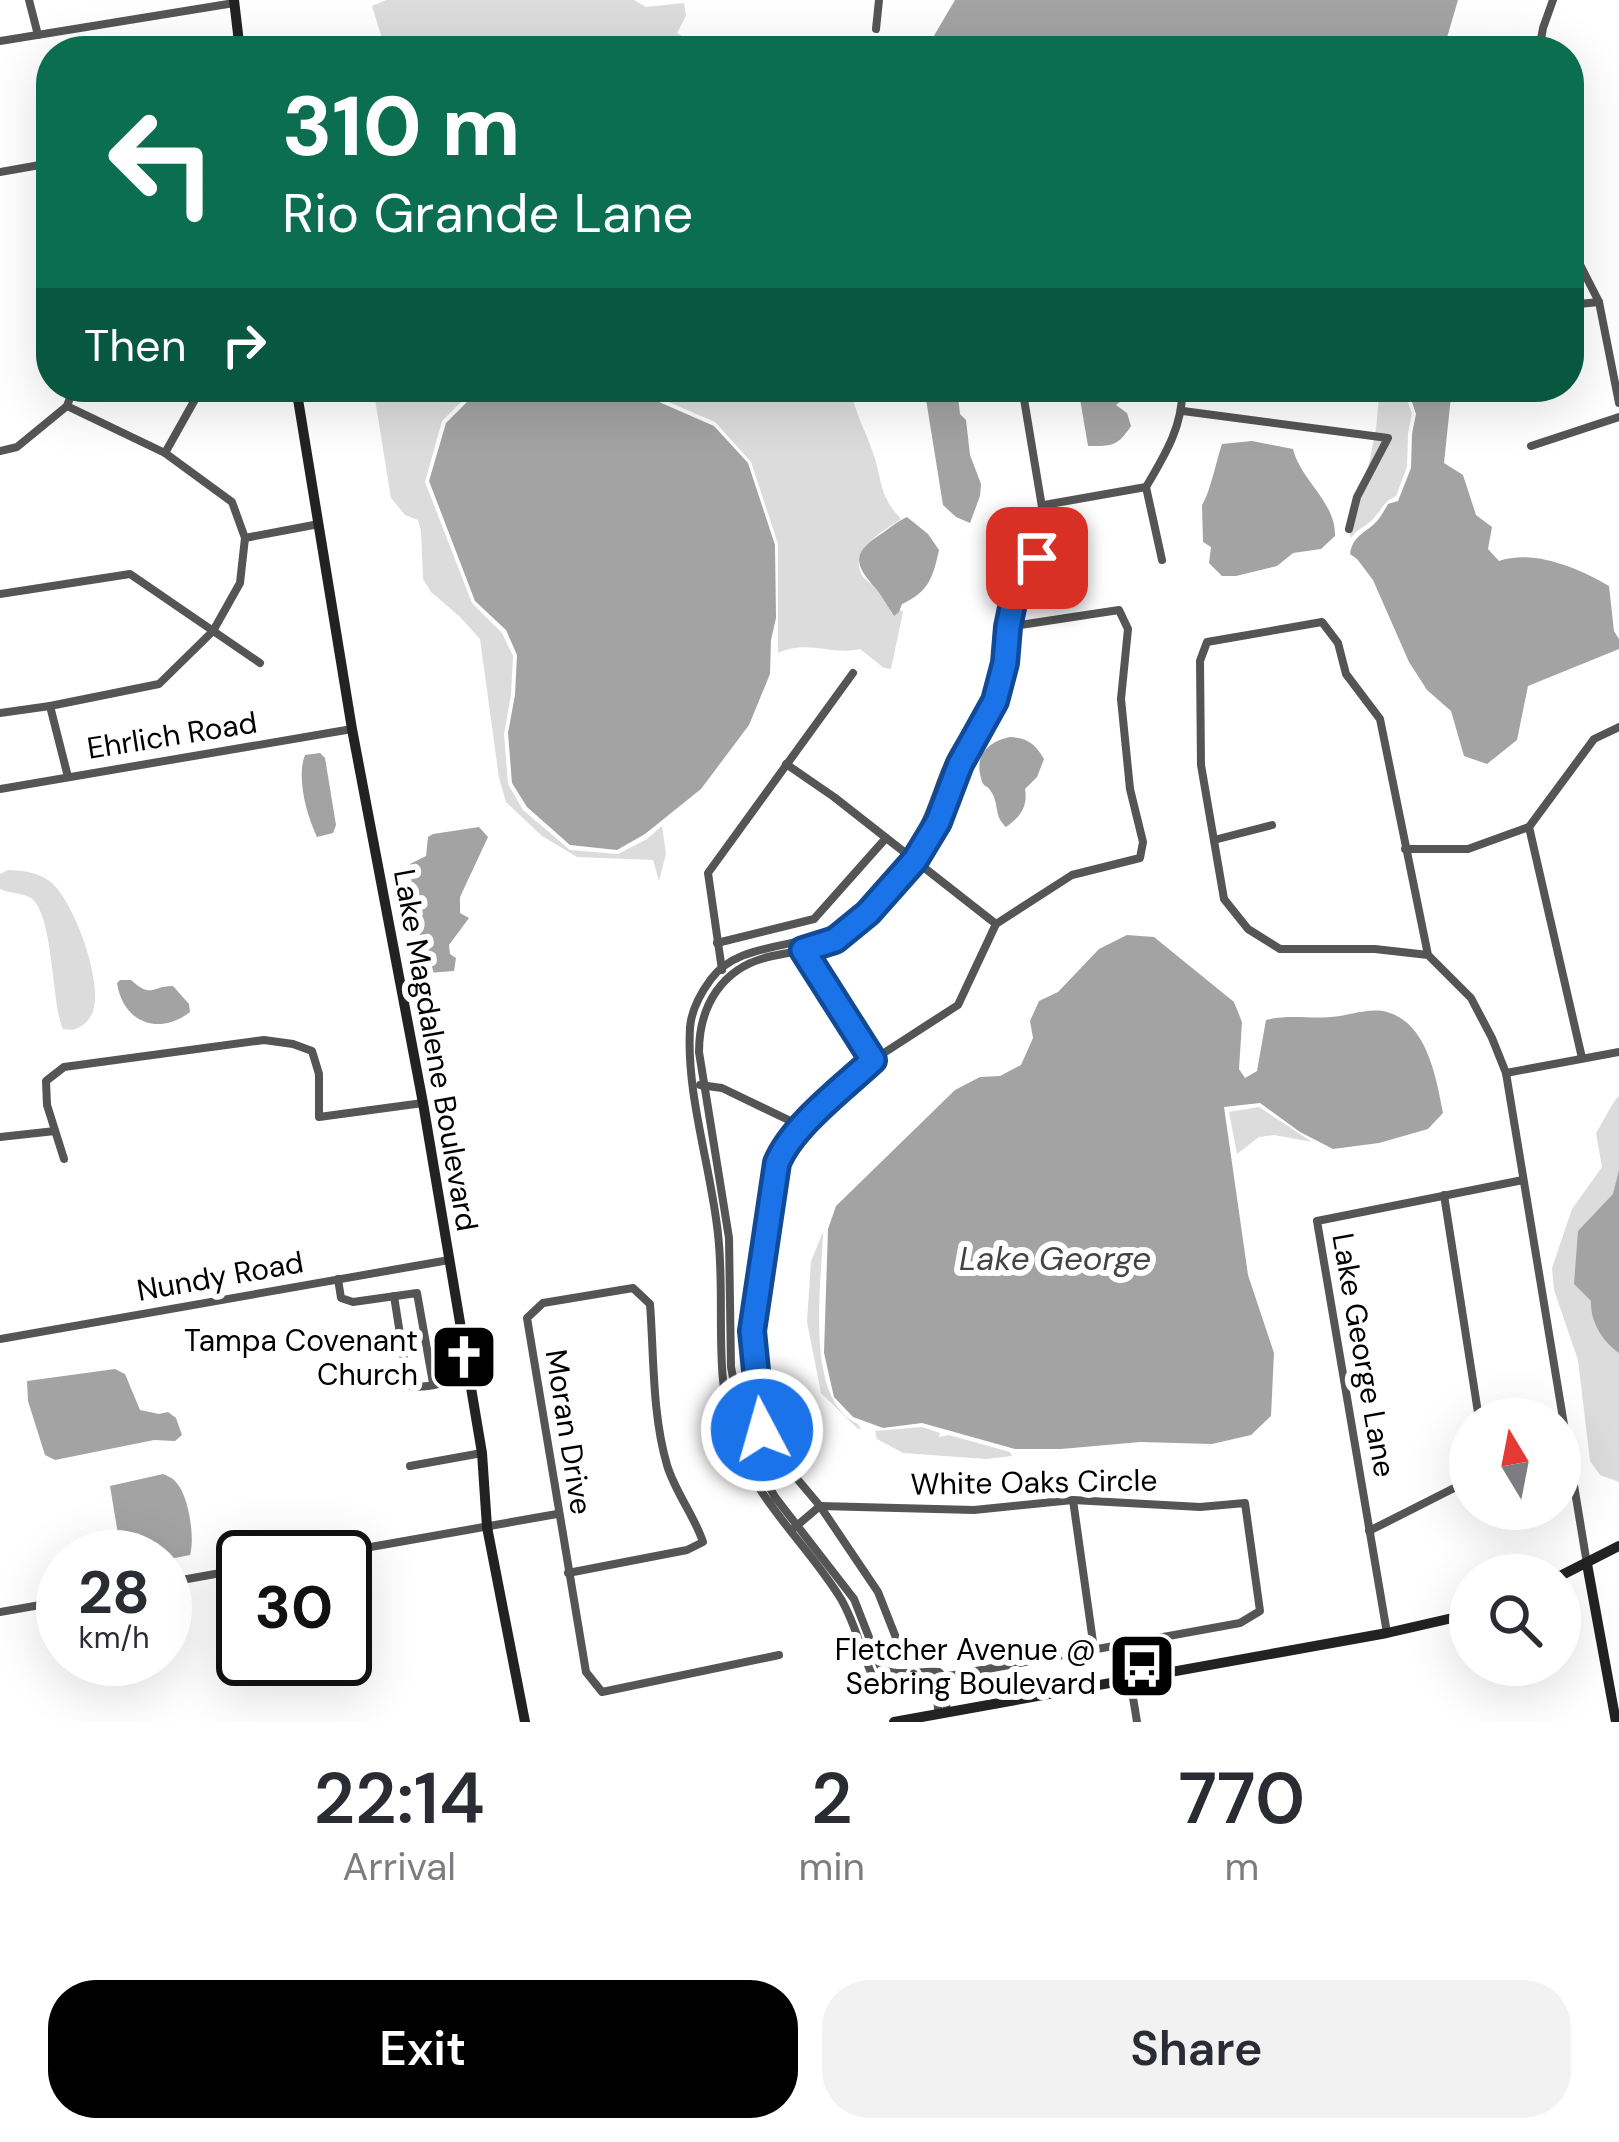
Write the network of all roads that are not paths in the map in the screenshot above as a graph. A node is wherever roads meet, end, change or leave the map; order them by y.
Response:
1 (28, 0) edge
2 (879, 0) edge
3 (1553, 0) edge
4 (234, 2) edge
5 (876, 28) dead end
6 (38, 35) junction
7 (238, 36) edge
8 (1543, 36) edge
9 (0, 41) edge
10 (36, 166) edge
11 (0, 172) edge
12 (1584, 272) edge
13 (1599, 302) junction
14 (1584, 304) edge
15 (69, 402) edge
16 (194, 402) edge
17 (299, 402) edge
18 (1025, 402) edge
19 (1183, 402) edge
20 (1619, 403) edge
21 (68, 406) junction
22 (1183, 411) junction
23 (1619, 417) edge
24 (1531, 446) dead end
25 (0, 451) edge
26 (166, 453) junction
27 (1146, 487) junction
28 (1044, 506) junction
29 (319, 524) junction
30 (1349, 529) dead end
31 (244, 538) junction
32 (1162, 560) dead end
33 (0, 594) edge
34 (1004, 626) junction
35 (213, 631) junction
36 (260, 663) dead end
37 (853, 673) dead end
38 (50, 706) junction
39 (0, 712) edge
40 (1619, 727) edge
41 (352, 729) junction
42 (786, 764) junction
43 (68, 777) junction
44 (0, 789) edge
45 (1272, 825) dead end
46 (1528, 827) junction
47 (886, 838) junction
48 (1214, 840) junction
49 (1405, 849) junction
50 (911, 856) junction
51 (997, 923) junction
52 (717, 943) junction
53 (802, 946) junction
54 (1428, 955) junction
55 (723, 972) junction
56 (1619, 1052) edge
57 (1582, 1058) junction
58 (873, 1060) junction
59 (1506, 1073) junction
60 (699, 1085) junction
61 (423, 1103) junction
62 (803, 1126) junction
63 (55, 1130) junction
64 (0, 1137) edge
65 (64, 1160) dead end
66 (1523, 1180) junction
67 (1444, 1195) junction
68 (449, 1260) junction
69 (338, 1280) junction
70 (394, 1296) junction
71 (726, 1331) junction
72 (752, 1331) junction
73 (0, 1339) edge
74 (469, 1377) junction
75 (433, 1383) junction
76 (1476, 1398) edge
77 (482, 1453) junction
78 (410, 1466) dead end
79 (1449, 1491) edge
80 (1073, 1500) junction
81 (820, 1506) junction
82 (557, 1514) junction
83 (487, 1527) junction
84 (794, 1528) junction
85 (1369, 1531) junction
86 (1619, 1546) edge
87 (372, 1547) edge
88 (1587, 1564) junction
89 (1581, 1567) edge
90 (568, 1573) junction
91 (36, 1606) edge
92 (0, 1612) edge
93 (1449, 1619) edge
94 (1387, 1633) junction
95 (1094, 1649) junction
96 (902, 1653) dead end
97 (779, 1655) dead end
98 (943, 1677) junction
99 (1130, 1679) junction
100 (943, 1713) junction
101 (525, 1722) edge
102 (894, 1722) edge
103 (1137, 1722) edge
104 (1616, 1722) edge

1 - 6 street
2 - 5 street
3 - 8 street
4 - 6 street
4 - 7 street
6 - 9 street
10 - 11 street
12 - 13 street
13 - 14 street
13 - 20 street
15 - 21 street
16 - 26 street
17 - 29 street, Lake Magdalene Boulevard
18 - 28 street
19 - 22 street
21 - 25 street
21 - 26 street
22 - 27 street
22 - 30 street
23 - 24 street
26 - 31 street
27 - 28 street
27 - 32 street
28 - 34 street
29 - 31 street
29 - 41 street, Lake Magdalene Boulevard
31 - 35 street
33 - 35 street
34 - 50 street
34 - 51 street
35 - 36 street
35 - 38 street
37 - 42 street
38 - 39 street
38 - 43 street
40 - 46 street
41 - 43 street, Ehrlich Road
41 - 61 street, Lake Magdalene Boulevard
42 - 47 street
42 - 52 street
43 - 44 street, Ehrlich Road
45 - 48 street
46 - 49 street
46 - 57 street
47 - 50 street
47 - 52 street
48 - 49 street
48 - 54 street
49 - 54 street
50 - 51 street
50 - 53 street
51 - 58 street
52 - 55 street
53 - 55 street
53 - 58 street
54 - 59 street
55 - 60 street
56 - 57 street
57 - 59 street
58 - 62 street
59 - 66 street
60 - 62 street
60 - 71 street
61 - 63 street
61 - 68 street, Lake Magdalene Boulevard
62 - 72 street
63 - 64 street
63 - 65 street
66 - 67 street, Lake George Lane
66 - 88 street
67 - 76 street
67 - 85 street, Lake George Lane
68 - 69 street, Nundy Road
68 - 74 street, Lake Magdalene Boulevard
69 - 70 street
69 - 73 street, Nundy Road
70 - 75 street
70 - 75 street
71 - 72 street
71 - 84 street
72 - 81 street
74 - 75 street
74 - 77 street, Lake Magdalene Boulevard
77 - 78 street
77 - 83 street, Lake Magdalene Boulevard
79 - 85 street
80 - 81 street, White Oaks Circle
80 - 95 street
80 - 95 street, White Oaks Circle
81 - 84 street
81 - 96 street
82 - 83 street
82 - 90 street, Moran Drive
82 - 90 street, Moran Drive
83 - 87 street
83 - 101 street, Lake Magdalene Boulevard
84 - 98 street, White Oaks Circle
84 - 100 street
85 - 94 street, Lake George Lane
86 - 88 street
88 - 89 street
88 - 104 street
90 - 97 street, Moran Drive
91 - 92 street
93 - 94 street
94 - 99 street
95 - 98 street, White Oaks Circle
98 - 100 street
99 - 100 street
99 - 103 street
100 - 102 street

